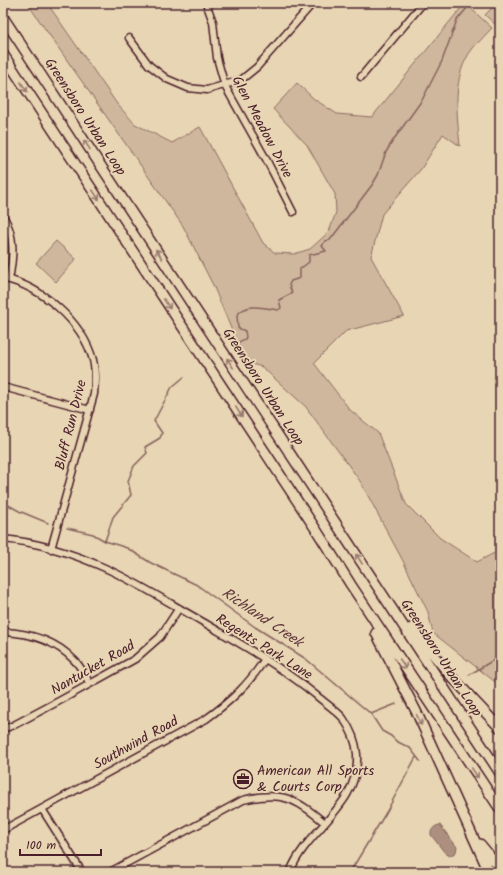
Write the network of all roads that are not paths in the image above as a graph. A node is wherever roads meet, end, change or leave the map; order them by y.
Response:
1 (206, 3) edge
2 (313, 3) edge
3 (423, 3) edge
4 (3, 17) edge
5 (129, 38) dead end
6 (3, 54) edge
7 (361, 77) dead end
8 (225, 86) junction
9 (293, 212) dead end
10 (3, 216) edge
11 (6, 279) edge
12 (3, 387) edge
13 (90, 410) junction
14 (3, 539) edge
15 (52, 549) junction
16 (351, 585) junction
17 (380, 591) junction
18 (179, 608) junction
19 (3, 632) edge
20 (265, 659) junction
21 (90, 684) junction
22 (500, 728) edge
23 (3, 729) edge
24 (500, 773) edge
25 (42, 809) junction
26 (500, 809) edge
27 (325, 823) junction
28 (3, 830) edge
29 (474, 840) junction
30 (500, 868) edge
31 (82, 872) edge
32 (110, 872) edge
33 (290, 872) edge
34 (488, 872) edge

1 - 8 street, Glen Meadow Drive
2 - 8 street
3 - 7 street
17 -> 4 highway, Greensboro Urban Loop
5 - 8 street
6 -> 16 highway
8 - 9 street, Glen Meadow Drive
10 - 11 street
11 - 13 street, Bluff Run Drive
12 - 13 street
13 - 15 street, Bluff Run Drive
14 - 15 street, Regents Park Lane
15 - 18 street, Regents Park Lane
16 -> 26 highway
16 -> 29 highway
17 - 22 highway
17 - 24 highway, Greensboro Urban Loop
18 - 20 street, Regents Park Lane
18 - 21 street, Nantucket Road
19 - 21 street
20 - 25 street, Southwind Road
20 - 27 street, Regents Park Lane
21 - 23 street, Nantucket Road
25 - 28 street, Southwind Road
25 - 31 street
27 - 32 street
27 - 33 street, Regents Park Lane
29 - 30 highway
29 - 34 highway

